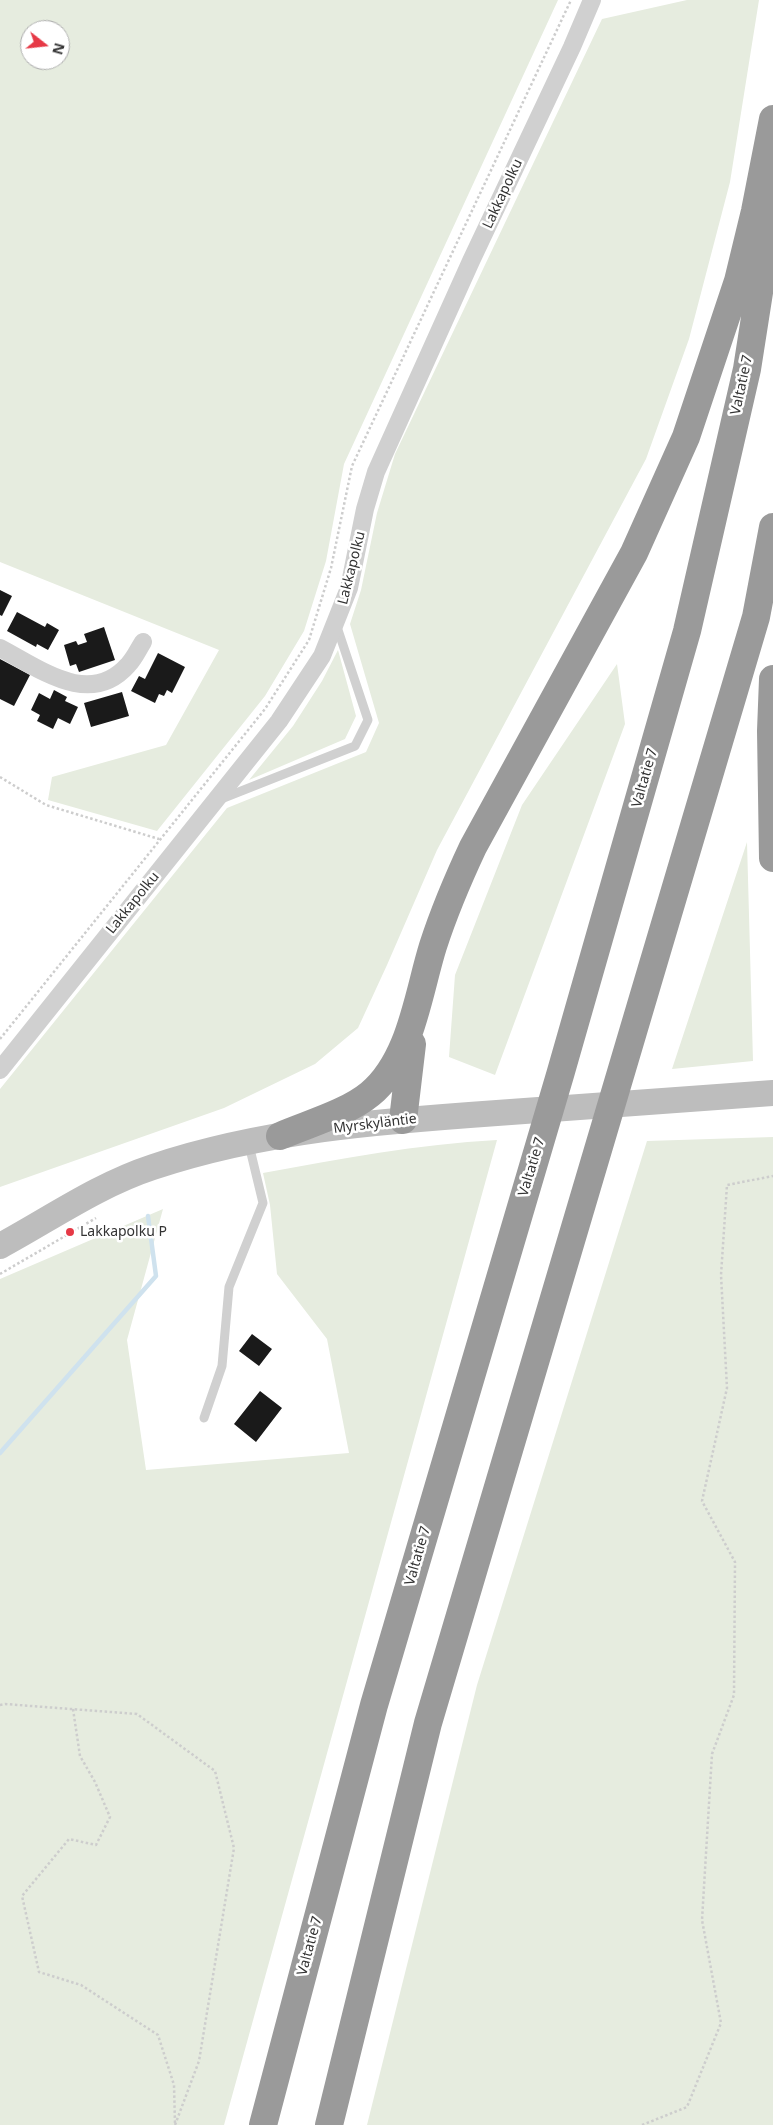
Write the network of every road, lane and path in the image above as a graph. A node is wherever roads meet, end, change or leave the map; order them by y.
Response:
1 (571, 0) edge
2 (592, 0) edge
3 (773, 118) edge
4 (773, 203) edge
5 (773, 527) edge
6 (336, 624) junction
7 (143, 642) dead end
8 (0, 648) edge
9 (773, 679) edge
10 (0, 777) edge
11 (217, 800) junction
12 (159, 839) junction
13 (773, 858) edge
14 (416, 1013) junction
15 (0, 1039) edge
16 (0, 1070) edge
17 (773, 1093) edge
18 (404, 1120) junction
19 (280, 1136) junction
20 (248, 1142) junction
21 (773, 1176) edge
22 (96, 1218) dead end
23 (0, 1246) edge
24 (0, 1274) edge
25 (204, 1418) dead end
26 (0, 1705) edge
27 (73, 1709) junction
28 (175, 2125) edge
29 (263, 2125) edge
30 (329, 2125) edge
31 (642, 2125) edge

1 - 12 path
2 - 6 street, Lakkapolku
3 - 14 highway
4 - 29 highway, Valtatie 7
5 - 30 highway
6 - 11 street, Lakkapolku
6 - 11 lane
7 - 8 street
9 - 13 highway
10 - 12 path
11 - 16 street, Lakkapolku
12 - 15 path
14 - 18 highway
14 - 19 highway
17 - 18 street, Myrskyläntie
18 - 19 street, Myrskyläntie
19 - 20 street, Myrskyläntie
20 - 23 street, Myrskyläntie
20 - 25 lane
21 - 31 path
22 - 24 path
26 - 27 path
27 - 28 path
27 - 28 path

